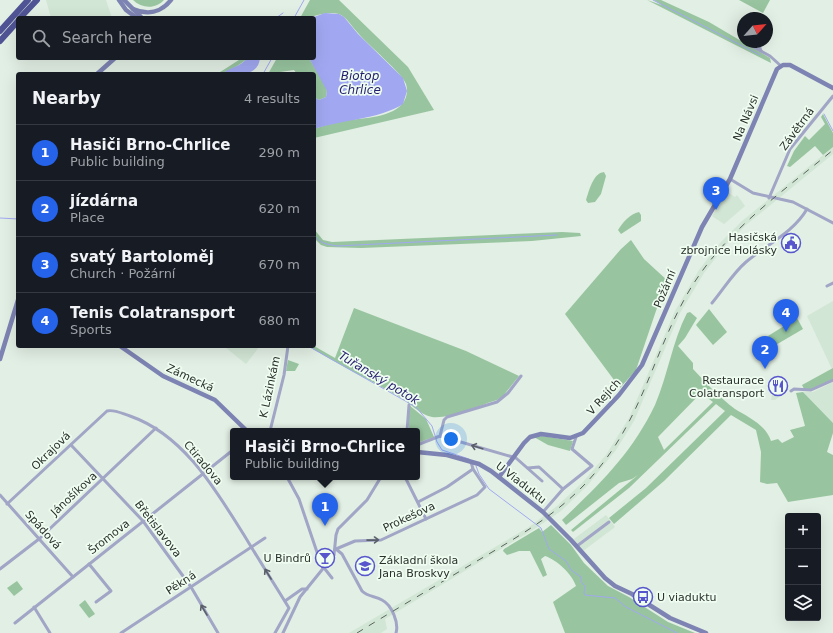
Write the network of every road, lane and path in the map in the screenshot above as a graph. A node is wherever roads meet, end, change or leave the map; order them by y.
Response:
1 (28, 0) edge
2 (37, 0) edge
3 (119, 0) edge
4 (124, 0) edge
5 (170, 0) edge
6 (133, 9) junction
7 (154, 12) junction
8 (22, 16) edge
9 (134, 16) edge
10 (140, 16) edge
11 (150, 16) edge
12 (16, 23) edge
13 (0, 31) edge
14 (0, 41) edge
15 (755, 48) edge
16 (760, 48) edge
17 (761, 51) junction
18 (113, 60) edge
19 (781, 66) junction
20 (99, 72) edge
21 (833, 88) edge
22 (833, 96) edge
23 (730, 179) junction
24 (769, 198) junction
25 (807, 209) junction
26 (833, 223) edge
27 (833, 283) edge
28 (827, 286) dead end
29 (712, 303) dead end
30 (16, 307) edge
31 (123, 348) edge
32 (288, 348) edge
33 (0, 359) edge
34 (642, 365) joint
35 (521, 376) dead end
36 (833, 380) edge
37 (791, 391) dead end
38 (409, 404) dead end
39 (106, 411) joint
40 (156, 428) junction
41 (244, 428) edge
42 (271, 428) edge
43 (407, 428) edge
44 (440, 436) junction
45 (576, 437) junction
46 (420, 444) edge
47 (71, 445) junction
48 (230, 452) edge
49 (420, 452) edge
50 (513, 458) junction
51 (471, 462) junction
52 (528, 468) junction
53 (473, 469) junction
54 (203, 474) junction
55 (500, 477) junction
56 (103, 478) junction
57 (289, 480) edge
58 (379, 480) edge
59 (407, 480) edge
60 (542, 481) dead end
61 (562, 489) junction
62 (0, 495) edge
63 (418, 502) junction
64 (8, 504) junction
65 (543, 512) junction
66 (426, 519) junction
67 (143, 521) junction
68 (610, 522) dead end
69 (265, 538) dead end
70 (39, 539) junction
71 (577, 546) junction
72 (251, 548) junction
73 (336, 549) junction
74 (90, 564) junction
75 (0, 568) edge
76 (324, 568) junction
77 (73, 577) junction
78 (332, 578) dead end
79 (191, 587) junction
80 (307, 589) junction
81 (285, 601) junction
82 (96, 602) dead end
83 (34, 607) junction
84 (15, 623) dead end
85 (128, 629) junction
86 (50, 633) edge
87 (121, 633) edge
88 (131, 633) edge
89 (218, 633) edge
90 (276, 633) edge
91 (283, 633) edge
92 (396, 633) edge
93 (706, 633) edge

1 - 13 highway
2 - 8 highway
3 - 9 street
4 - 6 street
5 - 7 street
6 - 7 street
6 - 10 street
7 - 11 street
12 - 14 highway
15 - 17 street
16 - 17 street
17 - 19 street
18 - 20 street
19 - 21 street
19 - 23 street, Na Návsi
22 - 24 street, Závětrná
23 - 24 street
23 - 34 street, Požární
24 - 25 street
25 - 26 street
25 - 29 street
27 - 28 street
30 - 33 street
31 - 41 street, Zámecká
32 - 42 street, K Lázinkám
34 - 45 street, V Rejích
35 - 44 street
36 - 37 street
38 - 43 street
39 - 40 street, Ctiradova
39 - 47 street, Okrajová
40 - 54 street, Ctiradova
40 - 56 street, Jánošíkova
44 - 46 street
50 -> 44 street
45 - 50 street
45 - 61 street
47 - 56 street, Břetislavova
47 - 64 street, Okrajová
48 - 54 street, Šromova
49 - 51 street, U Viaduktu
50 - 52 street
50 - 55 street
51 - 53 street
51 - 55 street, U Viaduktu
52 - 60 street
52 - 61 street
53 - 63 street
53 - 66 street, Prokešova
54 - 67 street, Šromova
54 - 72 street, Ctiradova
55 - 65 street, U Viaduktu
56 - 67 street, Břetislavova
56 - 70 street, Jánošíkova
57 - 76 street
58 - 73 street
59 - 63 street
61 - 65 street
62 - 64 street, Spádová
63 - 66 street
64 - 70 street, Spádová
65 - 71 street, U Viaduktu
73 -> 66 street, Prokešova
67 - 74 street, Šromova
67 - 79 street, Břetislavova
68 - 71 street
69 - 72 street, Pěkná
70 - 75 street, Jánošíkova
70 - 77 street, Spádová
71 - 93 street, U Viaduktu
72 - 79 street, Pěkná
81 -> 72 street, Ctiradova
73 - 76 street
73 - 92 street
74 - 77 street, Šromova
74 - 82 street, Šromova
76 - 78 street
76 - 80 street
77 - 83 street, Šromova
79 - 85 street, Pěkná
89 -> 79 street, Břetislavova
80 - 81 street
80 - 91 street
81 - 90 street
83 - 84 street, Šromova
83 - 86 street
85 - 87 street, Pěkná
85 - 88 street

